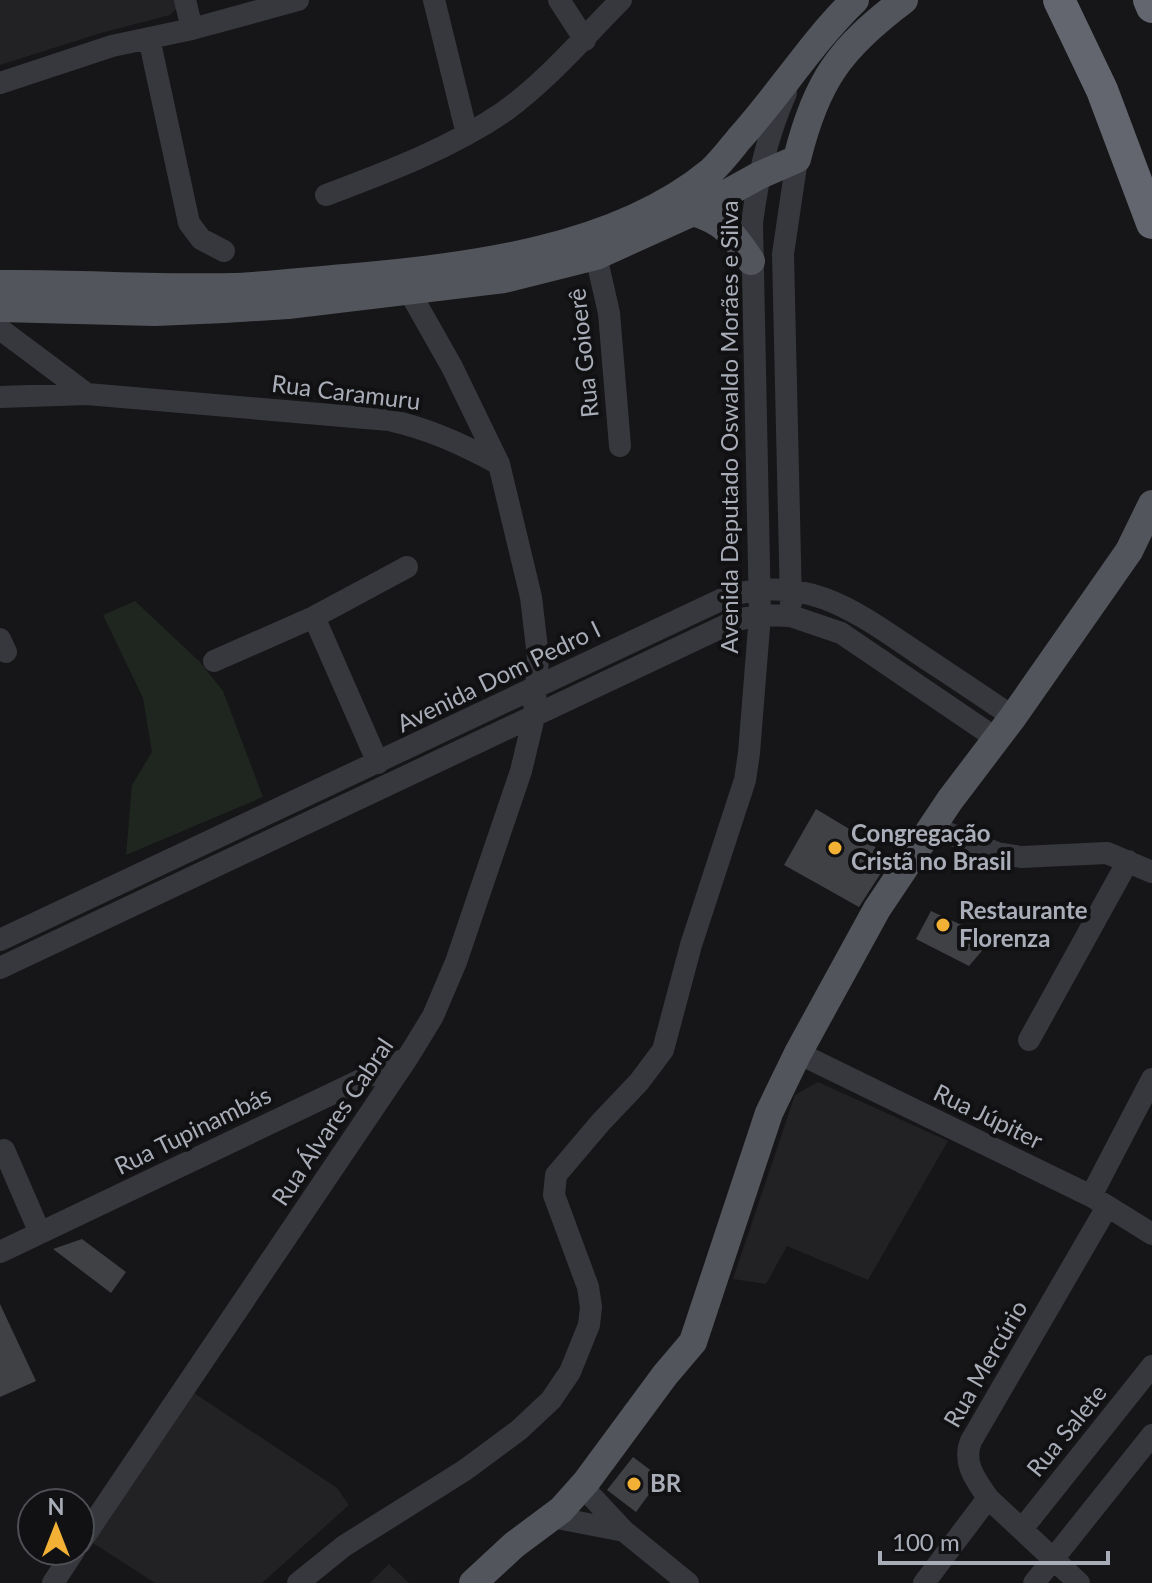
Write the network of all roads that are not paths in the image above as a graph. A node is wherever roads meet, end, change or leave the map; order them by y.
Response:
1 (185, 0) edge
2 (298, 0) edge
3 (434, 0) edge
4 (559, 0) edge
5 (621, 0) edge
6 (855, 0) edge
7 (904, 0) edge
8 (1059, 0) edge
9 (1149, 0) edge
10 (1152, 7) edge
11 (192, 29) junction
12 (149, 38) junction
13 (585, 40) junction
14 (797, 70) junction
15 (0, 83) edge
16 (467, 134) junction
17 (797, 159) junction
18 (758, 176) junction
19 (326, 195) dead end
20 (693, 212) junction
21 (1152, 223) edge
22 (224, 251) dead end
23 (596, 256) junction
24 (751, 261) junction
25 (0, 284) edge
26 (409, 291) junction
27 (0, 308) edge
28 (0, 329) edge
29 (87, 394) junction
30 (0, 397) edge
31 (620, 446) dead end
32 (499, 464) junction
33 (1152, 504) edge
34 (407, 567) dead end
35 (759, 588) junction
36 (790, 590) junction
37 (760, 615) junction
38 (791, 616) junction
39 (314, 617) junction
40 (214, 661) dead end
41 (537, 687) junction
42 (534, 717) junction
43 (1005, 728) junction
44 (378, 763) junction
45 (933, 827) junction
46 (1128, 861) junction
47 (1152, 872) edge
48 (45, 919) junction
49 (0, 940) edge
50 (56, 942) junction
51 (0, 968) edge
52 (1029, 1040) dead end
53 (798, 1053) junction
54 (408, 1057) junction
55 (1152, 1079) edge
56 (4, 1150) dead end
57 (1099, 1201) junction
58 (40, 1233) junction
59 (1152, 1234) edge
60 (0, 1252) edge
61 (1152, 1366) edge
62 (1152, 1435) edge
63 (582, 1486) junction
64 (988, 1498) junction
65 (552, 1517) junction
66 (96, 1519) edge
67 (1022, 1529) junction
68 (624, 1531) junction
69 (1053, 1559) junction
70 (298, 1583) edge
71 (473, 1583) edge
72 (688, 1583) edge
73 (924, 1583) edge
74 (1034, 1583) edge
75 (1079, 1583) edge

1 - 11 street
2 - 11 street
3 - 16 street
4 - 13 street
5 - 13 street
6 - 14 main road
7 - 17 main road
8 - 21 highway
9 - 10 highway
11 - 12 street
12 - 15 street
12 - 22 street
13 - 16 street
14 - 18 street, Avenida Deputado Oswaldo Morães e Silva
14 - 25 main road
16 - 19 street
17 - 18 main road
17 - 36 street
18 - 20 main road
18 - 24 street, Avenida Deputado Oswaldo Morães e Silva
20 - 23 main road
20 - 24 main road
23 - 26 main road
23 - 31 street, Rua Goioerê
24 - 35 street, Avenida Deputado Oswaldo Morães e Silva
26 - 27 main road
26 - 32 street
28 - 29 street
29 - 30 street, Rua Caramuru
29 - 32 street, Rua Caramuru
32 - 41 street
33 - 43 main road
34 - 39 street
35 - 36 street, Avenida Dom Pedro I
35 - 37 street, Avenida Deputado Oswaldo Morães e Silva
35 - 41 street, Avenida Dom Pedro I
36 - 38 street
36 - 43 street, Avenida Dom Pedro I
37 - 38 street, Avenida Dom Pedro I
37 - 42 street, Avenida Dom Pedro I
37 - 70 street, Avenida Deputado Oswaldo Morães e Silva
38 - 43 street, Avenida Dom Pedro I
39 - 40 street
39 - 44 street
41 - 42 street, Rua Álvares Cabral
41 - 44 street, Avenida Dom Pedro I
42 - 50 street, Avenida Dom Pedro I
42 - 54 street, Rua Álvares Cabral
43 - 45 main road
44 - 48 street, Avenida Dom Pedro I
45 - 46 street
45 - 53 main road
46 - 47 street
46 - 52 street
48 - 49 street, Avenida Dom Pedro I
48 - 50 street
50 - 51 street, Avenida Dom Pedro I
53 - 57 street, Rua Júpiter
53 - 63 main road
54 - 58 street, Rua Tupinambás
54 - 66 street, Rua Álvares Cabral
55 - 57 street
56 - 58 street
57 - 59 street, Rua Júpiter
57 - 64 street, Rua Mercúrio
58 - 60 street, Rua Tupinambás
61 - 67 street, Rua Salete
62 - 69 street
63 - 65 main road
63 - 68 street
64 - 67 street
64 - 73 street
65 - 68 street
65 - 71 main road
67 - 69 street
68 - 72 street
69 - 74 street
69 - 75 street

